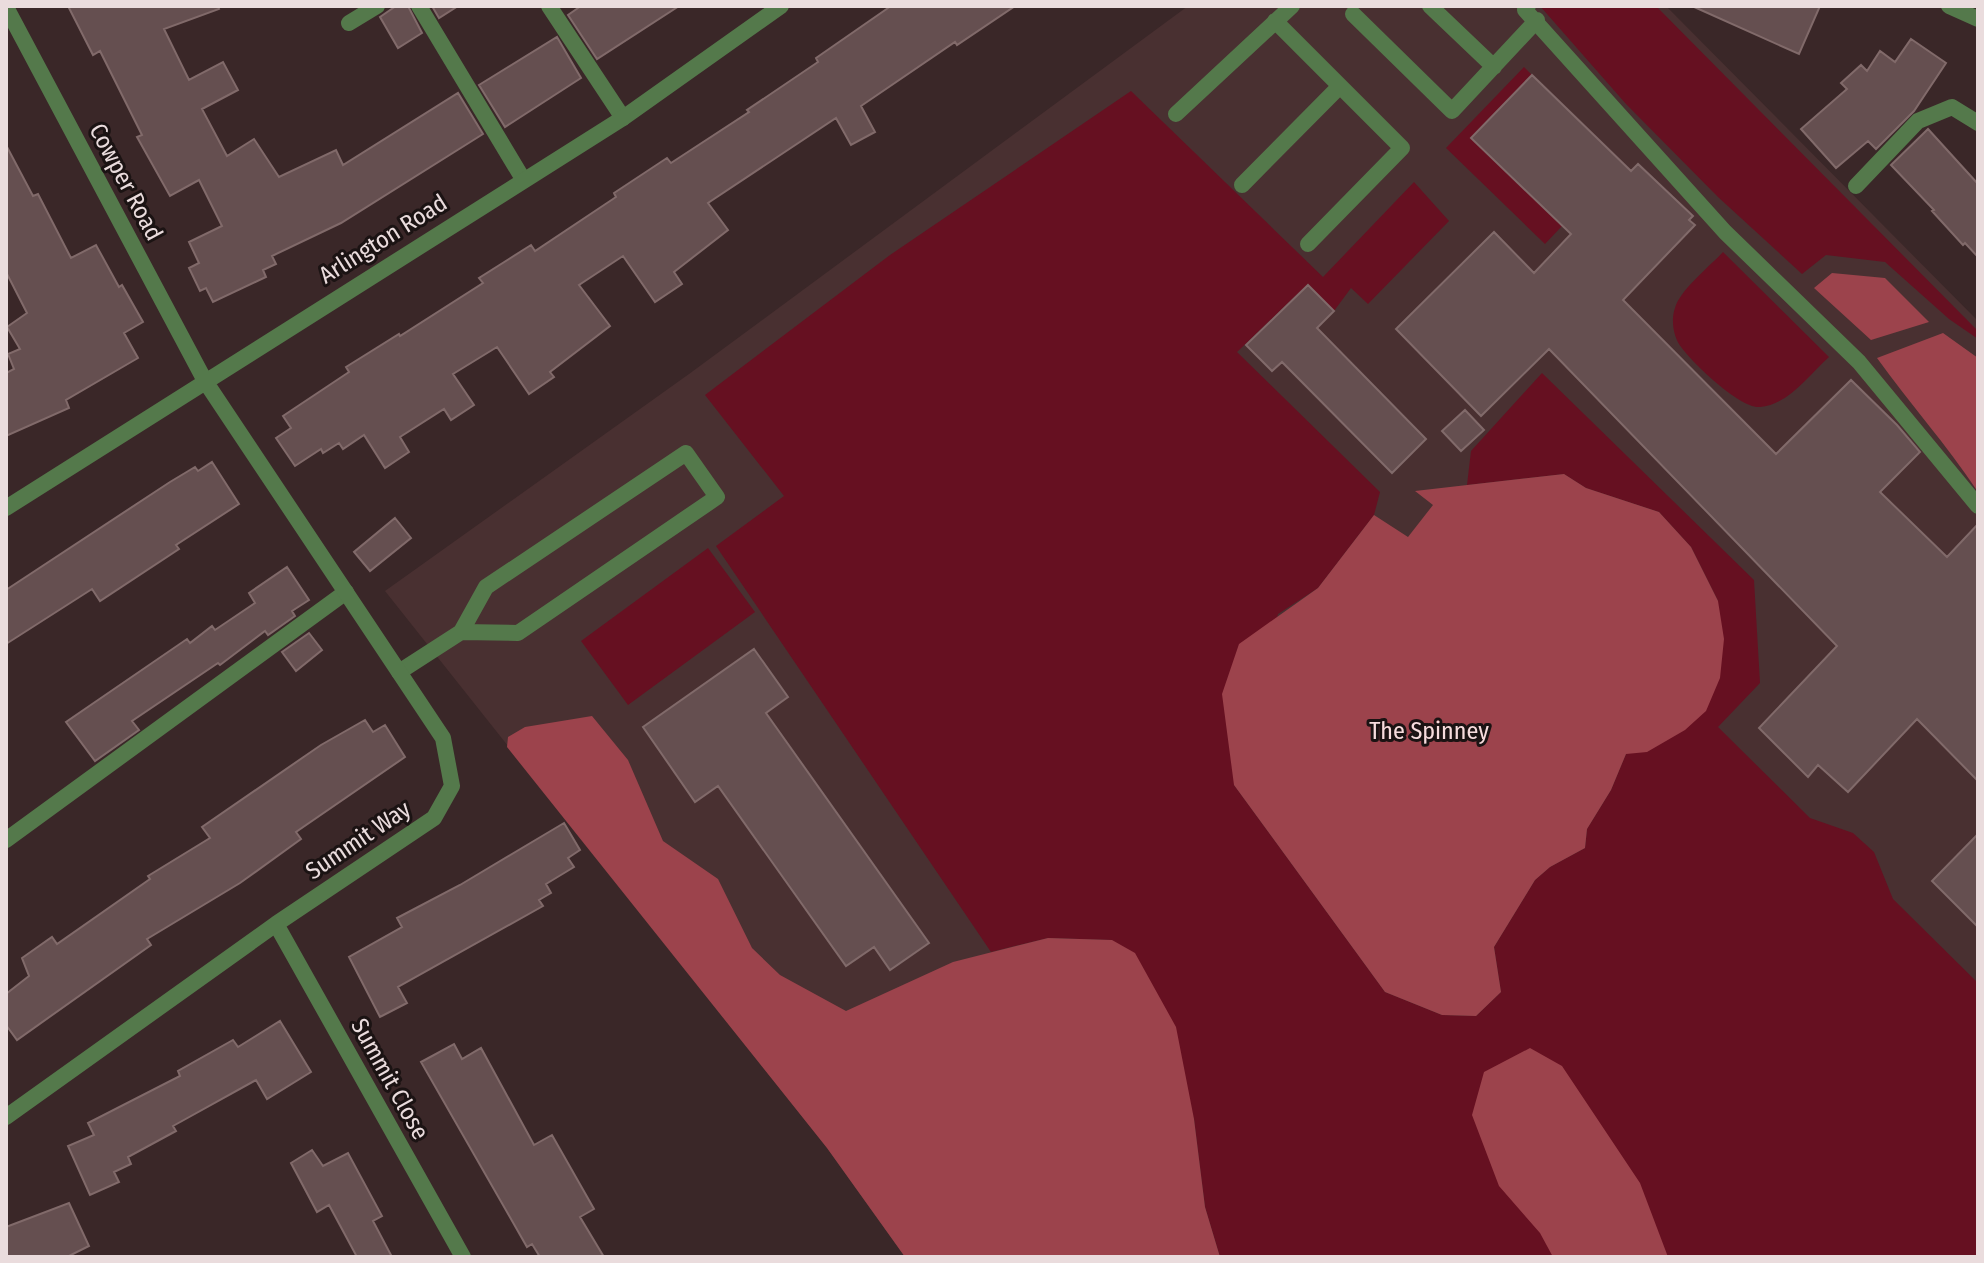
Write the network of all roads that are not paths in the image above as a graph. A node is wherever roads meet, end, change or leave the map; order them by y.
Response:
1 (377, 6) edge
2 (419, 6) edge
3 (549, 6) edge
4 (781, 6) edge
5 (1292, 6) edge
6 (1430, 6) edge
7 (1949, 6) edge
8 (6, 7) edge
9 (1528, 10) edge
10 (1353, 14) dead end
11 (1978, 19) edge
12 (1275, 21) junction
13 (349, 23) dead end
14 (1494, 67) junction
15 (1340, 86) junction
16 (1176, 114) dead end
17 (623, 118) junction
18 (1978, 123) edge
19 (523, 179) junction
20 (1242, 185) dead end
21 (1856, 186) dead end
22 (1308, 244) dead end
23 (205, 381) junction
24 (1978, 506) edge
25 (6, 508) edge
26 (346, 592) junction
27 (461, 632) junction
28 (399, 672) junction
29 (6, 840) edge
30 (276, 924) junction
31 (6, 1117) edge
32 (463, 1257) edge

1 - 13 street
2 - 19 street
3 - 17 street
4 - 17 street, Arlington Road
5 - 12 street
6 - 14 street
7 - 11 street
8 - 23 street, Cowper Road
9 - 14 street
9 - 24 street
10 - 14 street
12 - 15 street
12 - 16 street
15 - 20 street
15 - 22 street
17 - 19 street, Arlington Road
18 - 21 street
19 - 23 street, Arlington Road
23 - 25 street, Arlington Road
23 - 26 street, Summit Way
26 - 28 street, Summit Way
26 - 29 street
27 - 27 street
27 - 28 street
28 - 30 street, Summit Way
30 - 31 street, Summit Way
30 - 32 street, Summit Close

